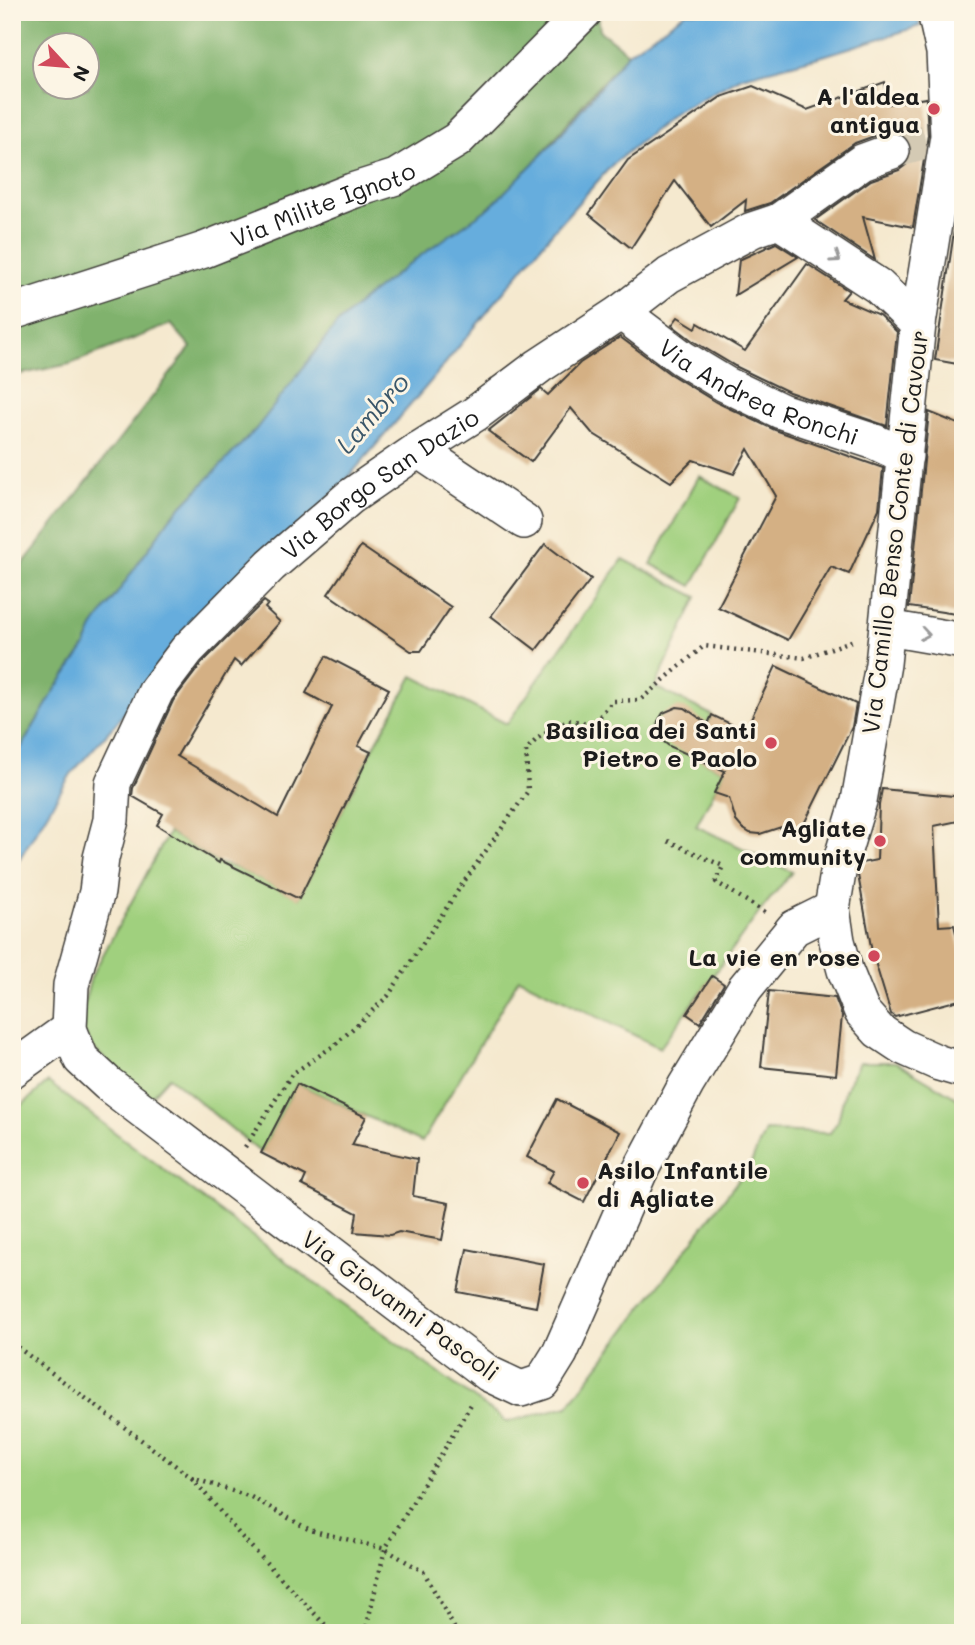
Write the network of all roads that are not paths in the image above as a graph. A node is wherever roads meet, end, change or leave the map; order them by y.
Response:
1 (584, 12) edge
2 (937, 18) edge
3 (950, 136) edge
4 (892, 151) tunnel mouth
5 (779, 221) junction
6 (12, 312) edge
7 (621, 312) junction
8 (918, 324) junction
9 (418, 450) junction
10 (905, 456) junction
11 (524, 521) dead end
12 (888, 628) junction
13 (963, 641) edge
14 (832, 909) junction
15 (71, 985) joint
16 (69, 1029) junction
17 (12, 1070) edge
18 (963, 1070) edge

1 - 6 street, Via Milite Ignoto
2 - 3 street, Via Camillo Benso Conte di Cavour
3 - 8 street, Via Camillo Benso Conte di Cavour
4 - 5 street, Via Borgo San Dazio
5 - 7 street, Via Borgo San Dazio
5 -> 8 street
7 - 9 street, Via Borgo San Dazio
7 - 10 street, Via Andrea Ronchi
8 - 10 street, Via Camillo Benso Conte di Cavour
9 - 11 street
9 - 15 street, Via Borgo San Dazio
10 - 12 street, Via Camillo Benso Conte di Cavour
12 -> 13 street
12 - 14 street, Via Camillo Benso Conte di Cavour
14 - 16 street, Via Giovanni Pascoli
14 - 18 street, Via Camillo Benso Conte di Cavour
15 - 16 street, Via Giovanni Pascoli
16 - 17 street

